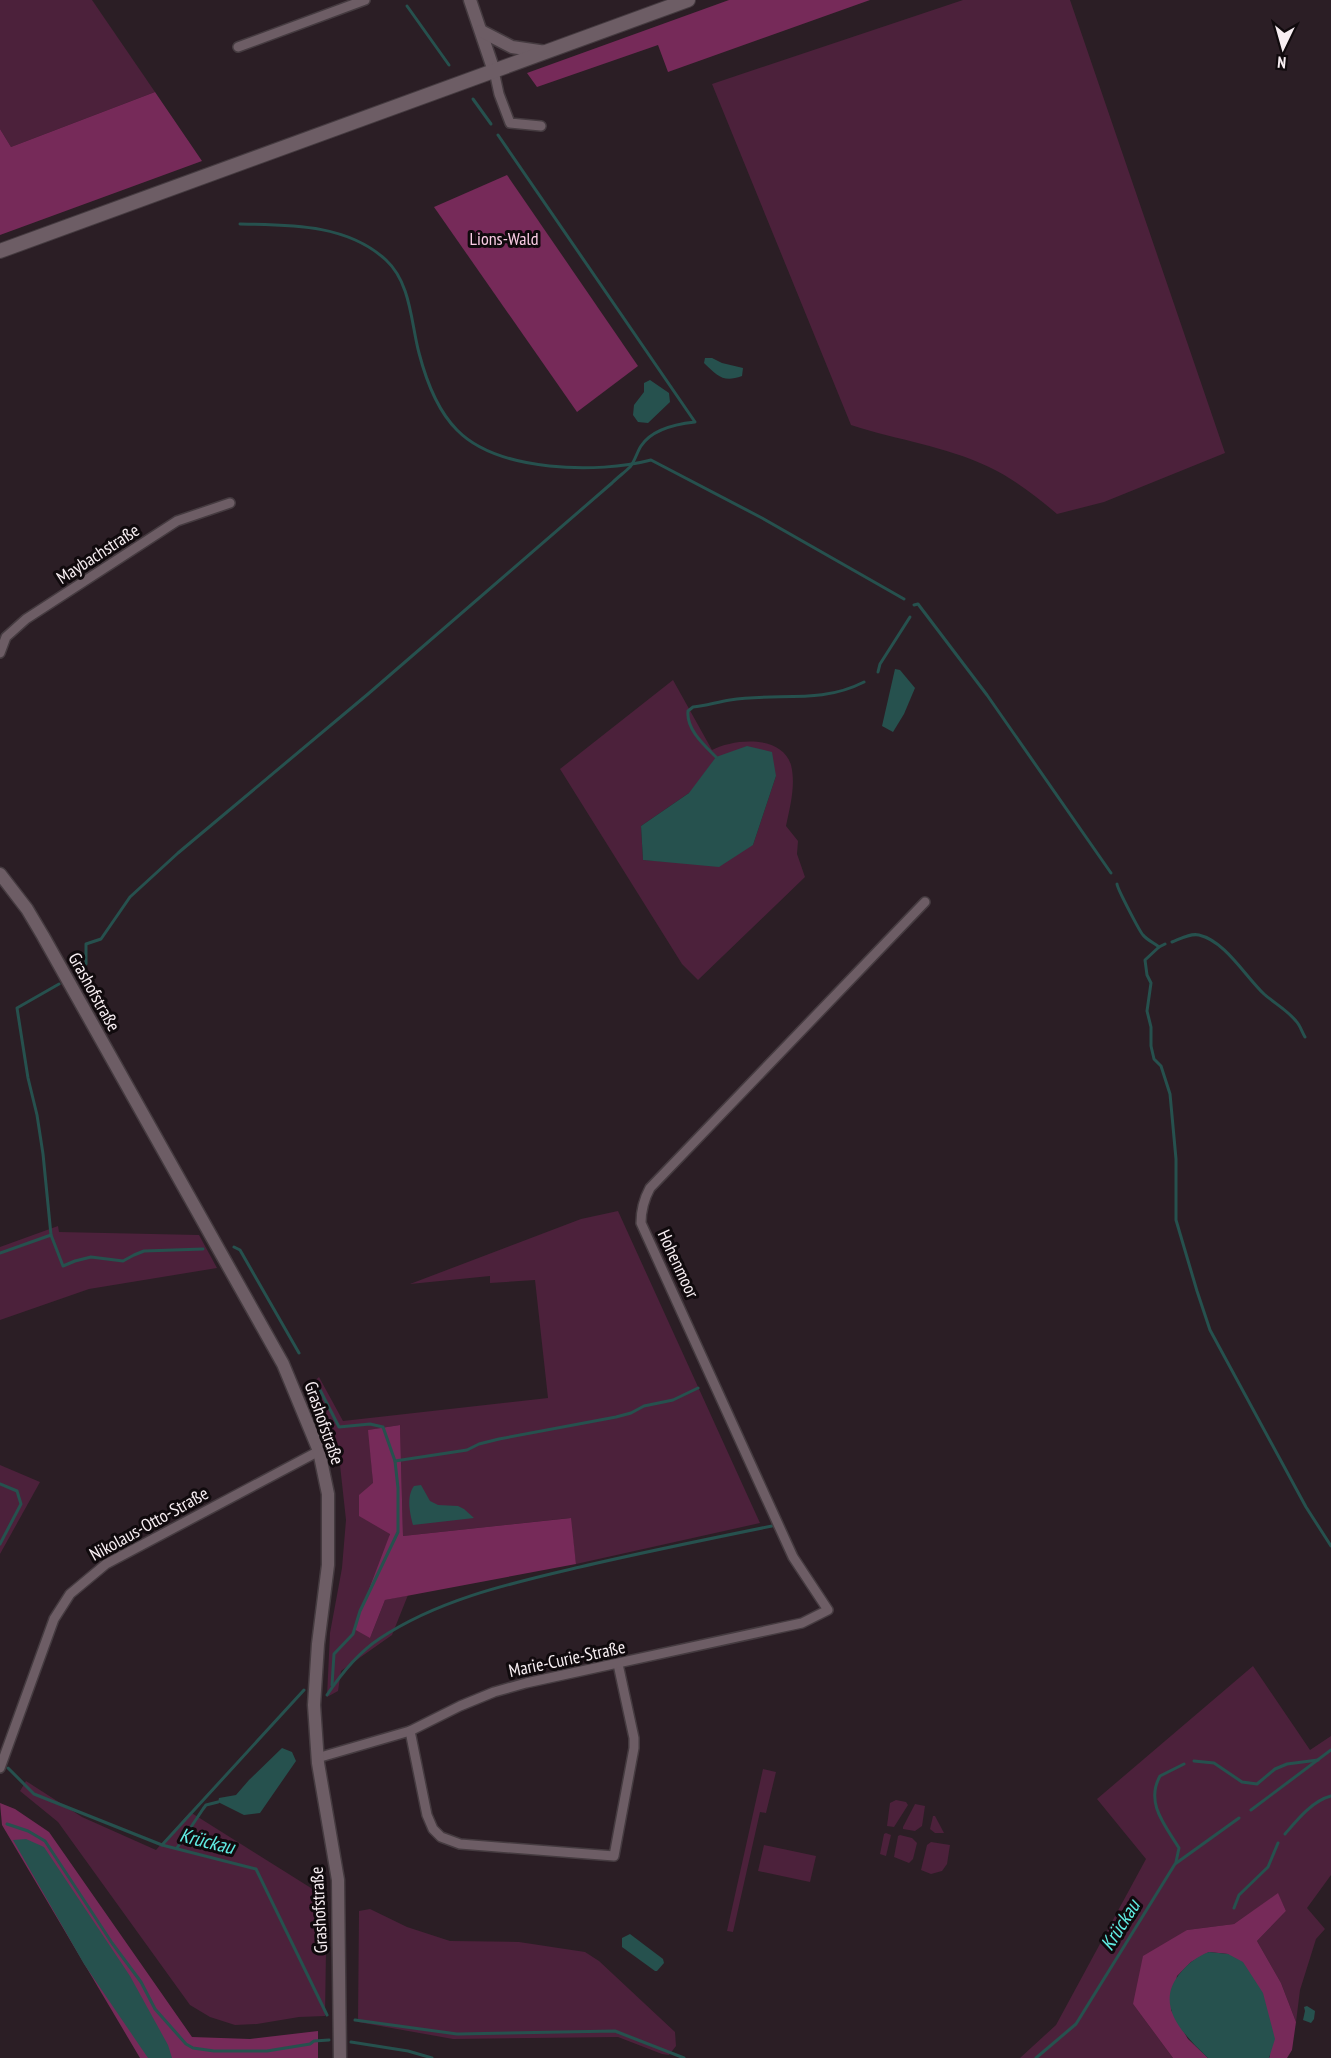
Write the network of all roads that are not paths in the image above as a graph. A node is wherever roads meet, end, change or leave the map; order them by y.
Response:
1 (365, 0) edge
2 (470, 0) edge
3 (688, 0) edge
4 (481, 31) junction
5 (238, 47) dead end
6 (546, 52) junction
7 (494, 71) junction
8 (541, 126) dead end
9 (0, 251) edge
10 (230, 503) dead end
11 (0, 653) edge
12 (0, 874) edge
13 (925, 902) dead end
14 (319, 1451) junction
15 (828, 1610) joint
16 (618, 1664) junction
17 (410, 1731) junction
18 (318, 1758) junction
19 (0, 1768) edge
20 (340, 2058) edge

1 - 5 street
2 - 4 street
3 - 6 main road
4 - 6 street
4 - 7 street
6 - 7 main road
7 - 8 street
7 - 9 main road
10 - 11 street, Maybachstraße
12 - 14 street, Grashofstraße
13 - 15 street, Hohenmoor
14 - 18 street, Grashofstraße
14 - 19 street, Nikolaus-Otto-Straße
15 - 16 street, Marie-Curie-Straße
16 - 17 street, Marie-Curie-Straße
16 - 17 street
17 - 18 street, Marie-Curie-Straße
18 - 20 street, Grashofstraße

